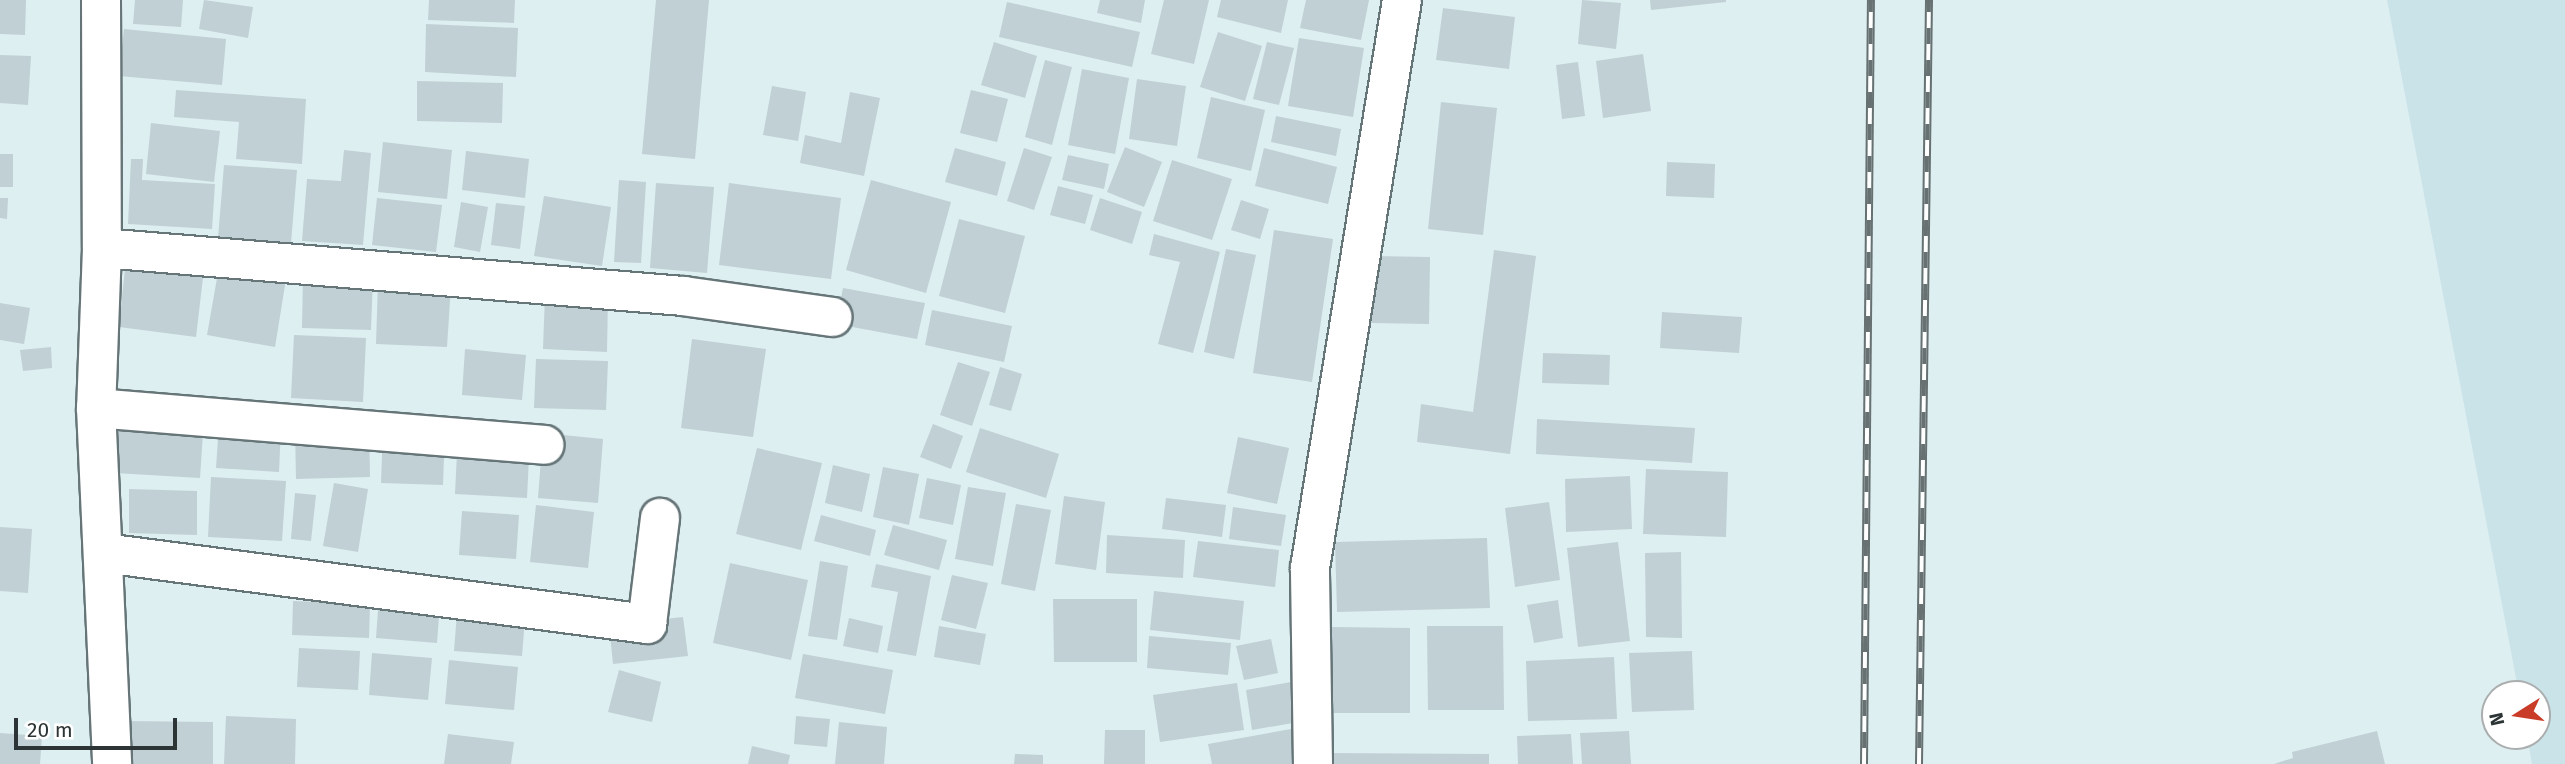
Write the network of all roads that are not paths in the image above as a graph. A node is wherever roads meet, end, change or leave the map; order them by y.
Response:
1 (101, 0) edge
2 (1402, 0) edge
3 (102, 248) junction
4 (833, 317) dead end
5 (96, 408) junction
6 (544, 445) dead end
7 (660, 517) dead end
8 (104, 553) junction
9 (112, 764) edge
10 (1313, 764) edge

1 - 3 street
2 - 10 street
3 - 4 street
3 - 5 street
5 - 6 street
5 - 8 street
7 - 8 street
8 - 9 street

